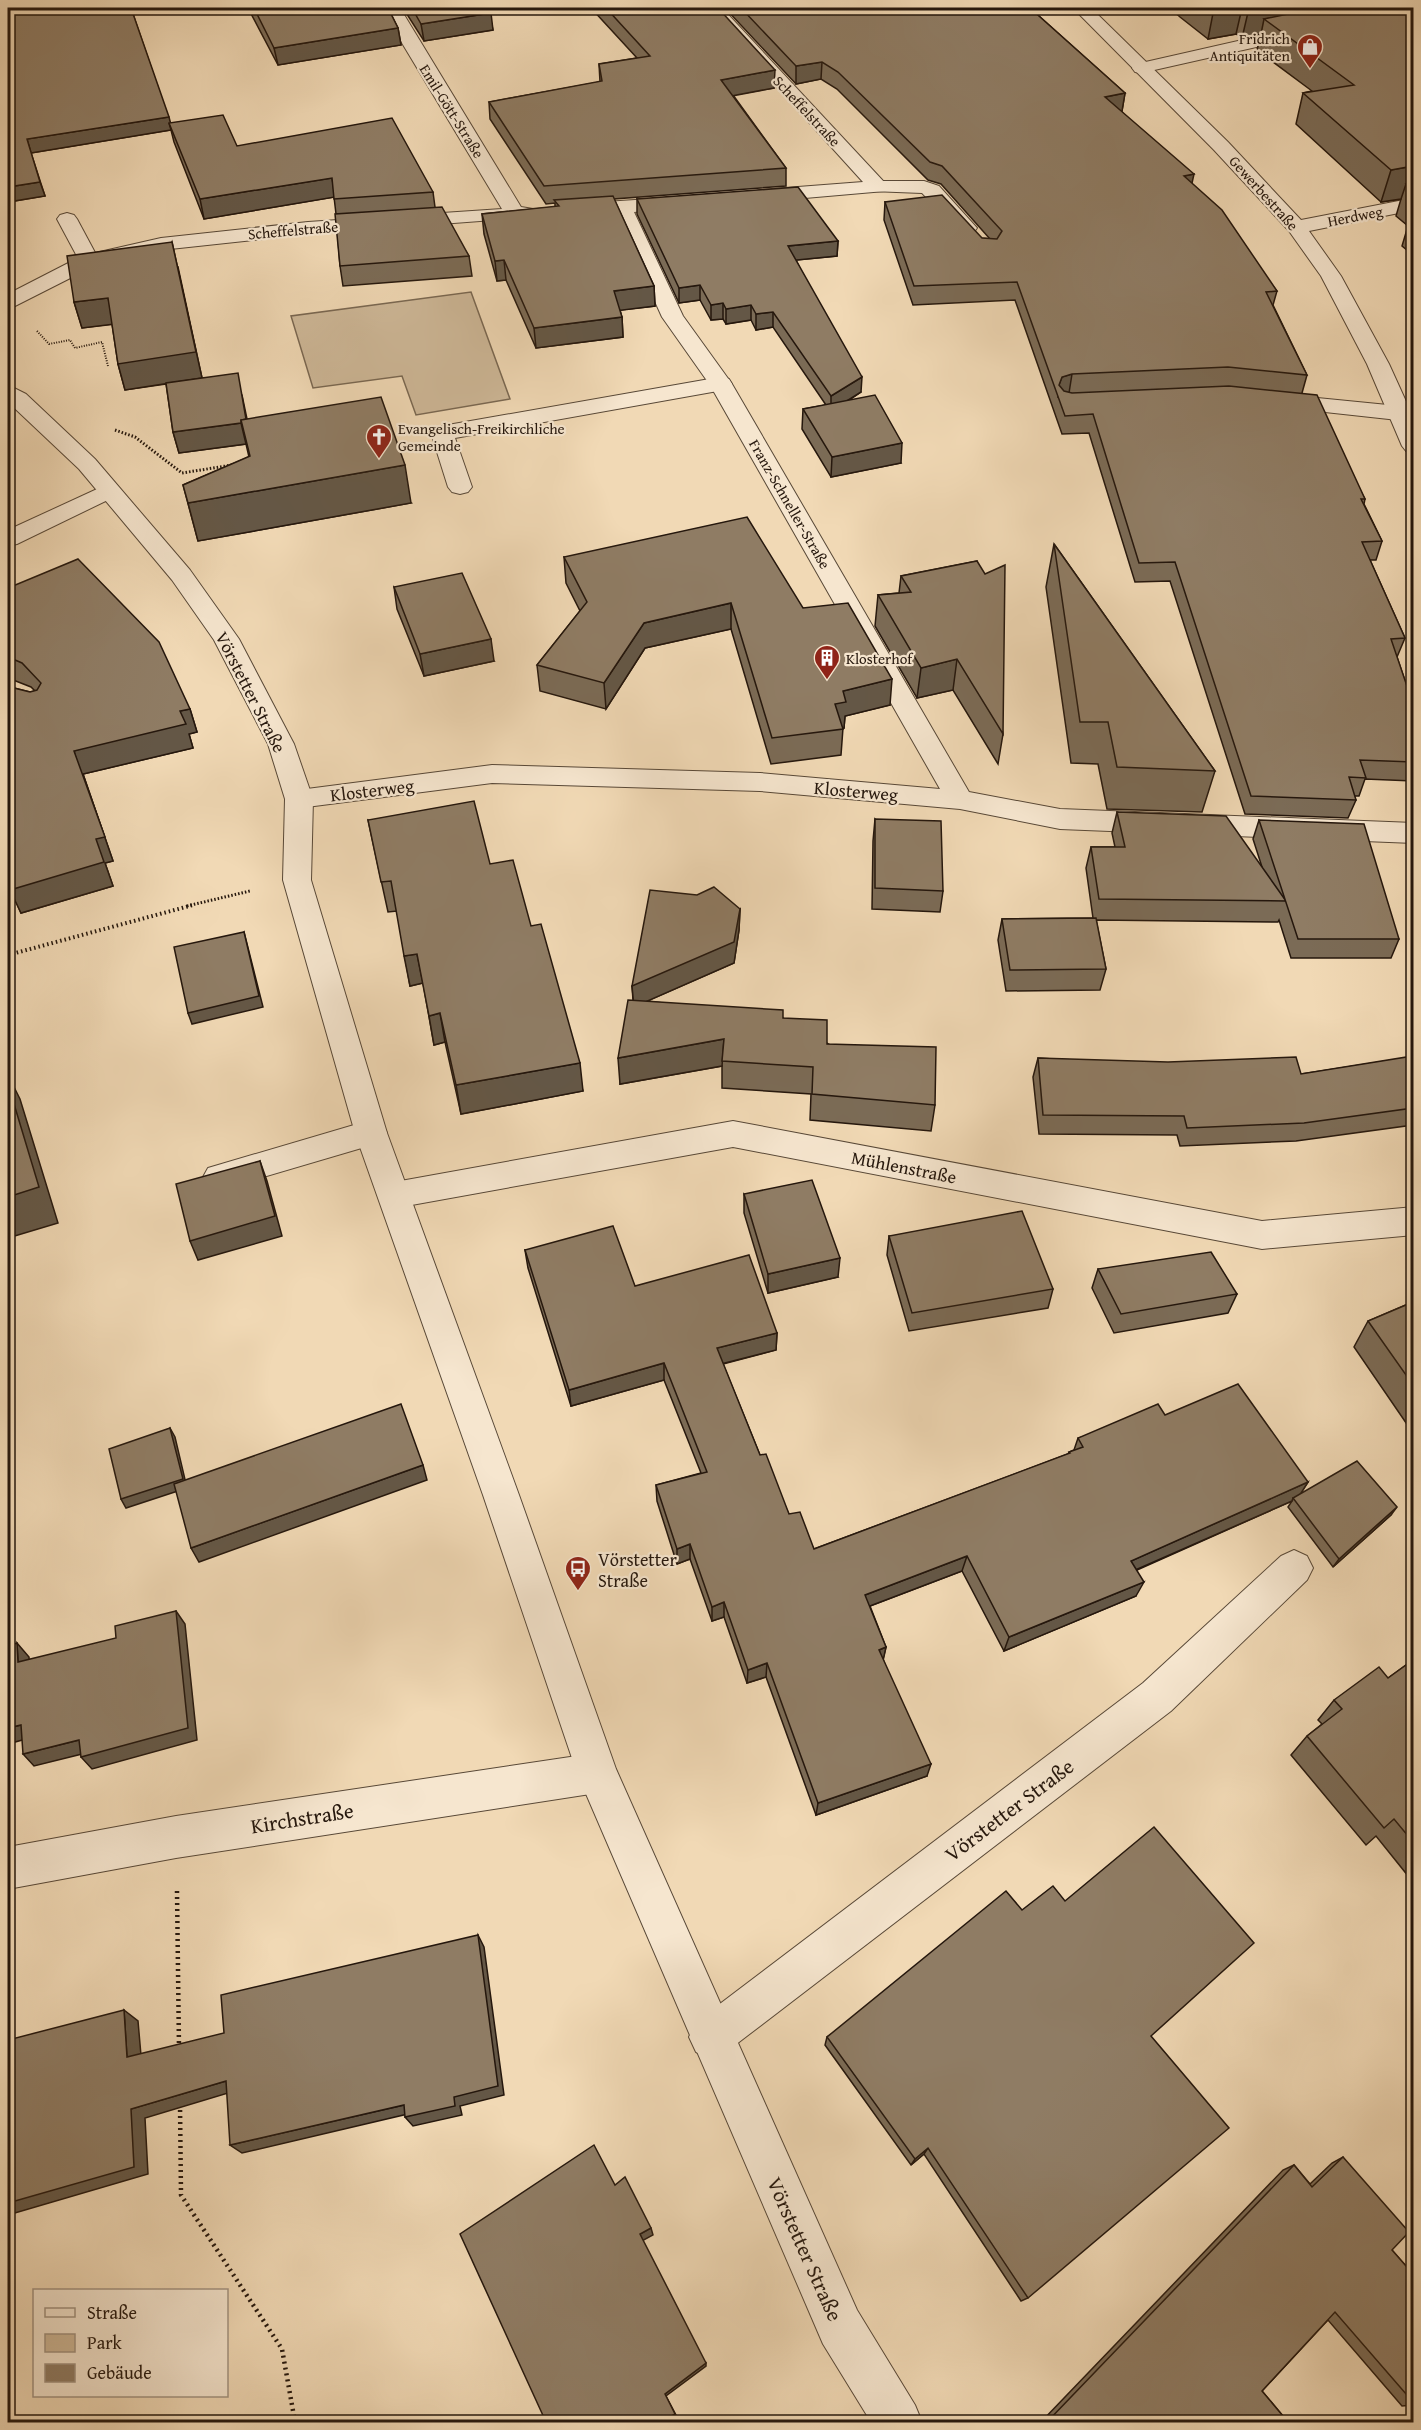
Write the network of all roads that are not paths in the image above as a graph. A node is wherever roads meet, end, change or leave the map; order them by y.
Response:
1 (392, 8) edge
2 (713, 8) edge
3 (1082, 8) edge
4 (1321, 28) edge
5 (1141, 68) junction
6 (878, 187) junction
7 (738, 198) edge
8 (703, 201) edge
9 (1413, 204) edge
10 (622, 207) junction
11 (515, 214) junction
12 (67, 219) dead end
13 (1296, 227) junction
14 (980, 242) edge
15 (89, 260) junction
16 (8, 302) edge
17 (721, 384) junction
18 (8, 392) edge
19 (1259, 399) edge
20 (1398, 413) junction
21 (1413, 446) edge
22 (460, 487) dead end
23 (108, 491) junction
24 (8, 539) edge
25 (299, 799) junction
26 (960, 800) junction
27 (1413, 833) edge
28 (371, 1133) junction
29 (194, 1185) edge
30 (395, 1195) junction
31 (1413, 1221) edge
32 (1294, 1568) dead end
33 (597, 1773) junction
34 (8, 1868) edge
35 (711, 2037) junction
36 (898, 2422) edge

1 - 11 street, Emil-Gött-Straße
2 - 6 street, Scheffelstraße
3 - 5 street, Gewerbestraße
4 - 5 street
5 - 13 street, Gewerbestraße
6 - 7 street
6 - 14 street
8 - 10 street, Scheffelstraße
9 - 13 street, Herdweg
10 - 11 street, Scheffelstraße
10 - 17 street, Franz-Schneller-Straße
11 - 15 street, Scheffelstraße
12 - 15 street
13 - 20 street, Gewerbestraße
15 - 16 street, Scheffelstraße
17 - 22 street
17 - 26 street, Franz-Schneller-Straße
18 - 23 street, Vörstetter Straße
19 - 20 street
20 - 21 street, Gewerbestraße
23 - 24 street
23 - 25 street, Vörstetter Straße
25 - 26 street, Klosterweg
25 - 28 street, Vörstetter Straße
26 - 27 street, Klosterweg
28 - 29 street
28 - 30 street, Vörstetter Straße
30 - 31 street, Mühlenstraße
30 - 33 street, Vörstetter Straße
32 - 35 street, Vörstetter Straße
33 - 34 street, Kirchstraße
33 - 35 street, Vörstetter Straße
35 - 36 street, Vörstetter Straße

